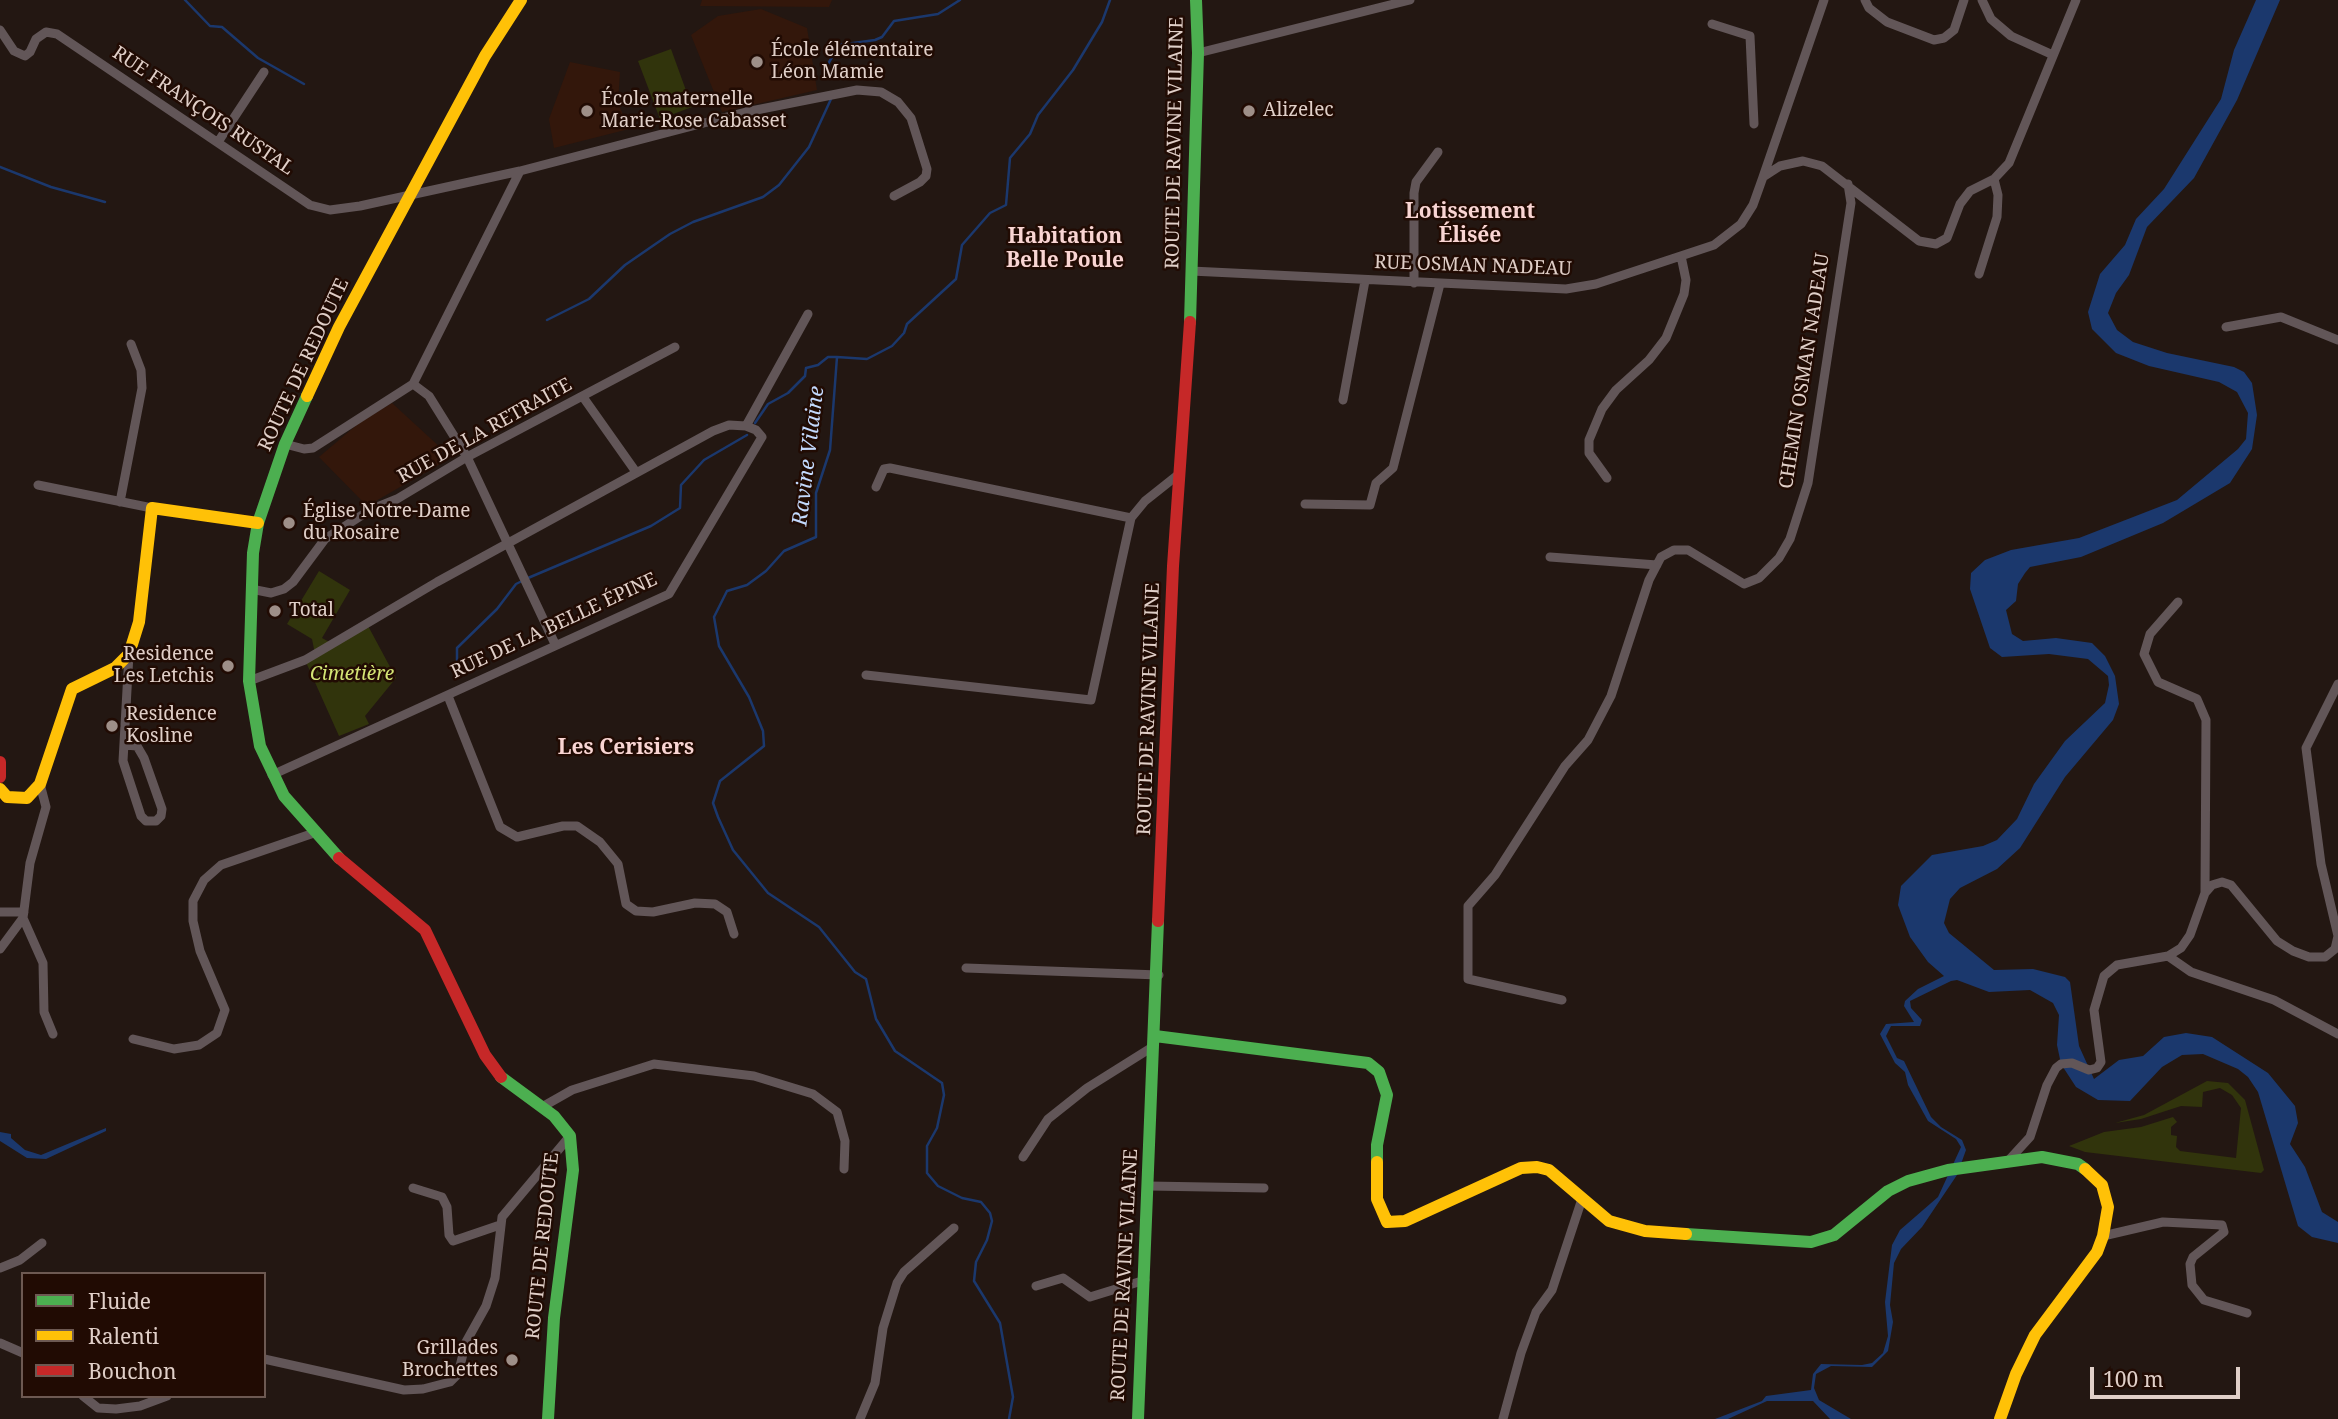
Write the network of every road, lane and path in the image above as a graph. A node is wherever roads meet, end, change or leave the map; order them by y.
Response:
1 (521, 0) edge
2 (1196, 0) edge
3 (1410, 0) edge
4 (1824, 0) edge
5 (1865, 0) edge
6 (1964, 0) edge
7 (1982, 0) edge
8 (2076, 0) edge
9 (1712, 24) dead end
10 (0, 30) edge
11 (1198, 53) junction
12 (2053, 55) junction
13 (264, 72) dead end
14 (1754, 124) dead end
15 (218, 142) junction
16 (1438, 152) dead end
17 (520, 171) junction
18 (1763, 177) junction
19 (1994, 179) junction
20 (1849, 184) junction
21 (412, 194) junction
22 (894, 196) dead end
23 (1681, 256) junction
24 (1191, 271) junction
25 (1979, 274) dead end
26 (1365, 281) junction
27 (1414, 283) junction
28 (1440, 284) junction
29 (808, 314) dead end
30 (2226, 327) dead end
31 (2338, 340) edge
32 (131, 344) dead end
33 (675, 347) dead end
34 (413, 384) junction
35 (583, 397) junction
36 (1343, 400) dead end
37 (746, 426) junction
38 (285, 444) junction
39 (467, 457) junction
40 (636, 472) junction
41 (1179, 474) junction
42 (1607, 478) dead end
43 (38, 485) dead end
44 (876, 487) dead end
45 (120, 502) junction
46 (1305, 504) dead end
47 (152, 509) junction
48 (1130, 518) junction
49 (258, 523) junction
50 (510, 543) junction
51 (1550, 557) dead end
52 (1657, 565) junction
53 (251, 589) junction
54 (2178, 602) dead end
55 (555, 644) junction
56 (129, 654) junction
57 (866, 675) dead end
58 (249, 681) junction
59 (2338, 684) edge
60 (448, 696) junction
61 (125, 745) junction
62 (0, 762) edge
63 (272, 775) junction
64 (0, 777) edge
65 (40, 784) junction
66 (0, 789) edge
67 (314, 832) junction
68 (2205, 892) junction
69 (0, 912) edge
70 (23, 915) junction
71 (734, 934) dead end
72 (0, 949) edge
73 (2168, 956) junction
74 (965, 968) dead end
75 (1159, 975) junction
76 (1562, 1000) dead end
77 (53, 1034) dead end
78 (2338, 1034) edge
79 (133, 1040) dead end
80 (1155, 1041) junction
81 (542, 1107) junction
82 (570, 1136) junction
83 (1023, 1157) dead end
84 (2008, 1161) junction
85 (844, 1169) dead end
86 (1149, 1186) junction
87 (413, 1188) dead end
88 (1264, 1188) dead end
89 (1582, 1199) junction
90 (500, 1225) junction
91 (954, 1228) dead end
92 (2104, 1236) junction
93 (42, 1243) dead end
94 (0, 1268) edge
95 (1145, 1280) junction
96 (1036, 1286) dead end
97 (2247, 1313) dead end
98 (0, 1343) edge
99 (21, 1352) edge
100 (266, 1359) edge
101 (86, 1398) edge
102 (162, 1398) edge
103 (548, 1419) edge
104 (860, 1419) edge
105 (1138, 1419) edge
106 (1503, 1419) edge
107 (2000, 1419) edge

1 - 21 main road, ROUTE DE REDOUTE
2 - 11 main road, ROUTE DE RAVINE VILAINE
3 - 11 street
4 - 18 street, RUE OSMAN NADEAU
5 - 6 street
7 - 12 street
8 - 12 street
9 - 14 street
10 - 15 street, RUE FRANÇOIS RUSTAL
11 - 24 main road, ROUTE DE RAVINE VILAINE
12 - 19 street
13 - 15 street
15 - 21 street, RUE FRANÇOIS RUSTAL
16 - 27 street
17 - 21 street, RUE FRANÇOIS RUSTAL
17 - 22 street, RUE FRANÇOIS RUSTAL
17 - 34 street
18 - 20 street
18 - 23 street, RUE OSMAN NADEAU
19 - 20 street
19 - 25 street
20 - 52 street, CHEMIN OSMAN NADEAU
21 - 38 main road, ROUTE DE REDOUTE
23 - 28 street, RUE OSMAN NADEAU
23 - 42 street
24 - 26 street, RUE OSMAN NADEAU
24 - 41 main road, ROUTE DE RAVINE VILAINE
26 - 27 street, RUE OSMAN NADEAU
26 - 36 street
27 - 28 street, RUE OSMAN NADEAU
28 - 46 street
29 - 37 street
30 - 31 street
32 - 45 street
33 - 35 street, RUE DE LA RETRAITE
34 - 38 street
34 - 39 street
35 - 39 street, RUE DE LA RETRAITE
35 - 40 street
37 - 40 street
37 - 55 street, RUE DE LA BELLE ÉPINE
38 - 49 main road, ROUTE DE REDOUTE
39 - 50 street
39 - 53 street, RUE DE LA RETRAITE
40 - 50 street
41 - 48 street
41 - 75 main road, ROUTE DE RAVINE VILAINE
43 - 45 street
44 - 48 street
45 - 47 street
47 - 49 main road
47 - 56 main road
48 - 57 street
49 - 53 main road, ROUTE DE REDOUTE
50 - 55 street
50 - 58 street
51 - 52 street
52 - 76 street
53 - 58 main road, ROUTE DE REDOUTE
54 - 68 street
55 - 60 street, RUE DE LA BELLE ÉPINE
56 - 61 street
56 - 65 main road
58 - 63 main road, ROUTE DE REDOUTE
59 - 68 street
60 - 63 street, RUE DE LA BELLE ÉPINE
60 - 71 street
61 - 61 street
62 - 64 main road
63 - 67 main road, ROUTE DE REDOUTE
65 - 66 main road
65 - 70 street
67 - 79 street
67 - 81 main road, ROUTE DE REDOUTE
68 - 73 street
69 - 70 street
70 - 72 street
70 - 77 street
73 - 78 street
73 - 84 street
74 - 75 street
75 - 80 main road, ROUTE DE RAVINE VILAINE
80 - 83 street
80 - 86 main road, ROUTE DE RAVINE VILAINE
80 - 89 main road
81 - 82 main road, ROUTE DE REDOUTE
81 - 85 street
82 - 90 street
82 - 103 main road, ROUTE DE REDOUTE
84 - 89 main road
84 - 92 main road
86 - 88 street
86 - 95 main road, ROUTE DE RAVINE VILAINE
87 - 90 street
89 - 106 street
90 - 100 street
91 - 104 street
92 - 97 street
92 - 107 main road
93 - 94 street
95 - 96 street
95 - 105 main road, ROUTE DE RAVINE VILAINE
98 - 99 street
101 - 102 street

